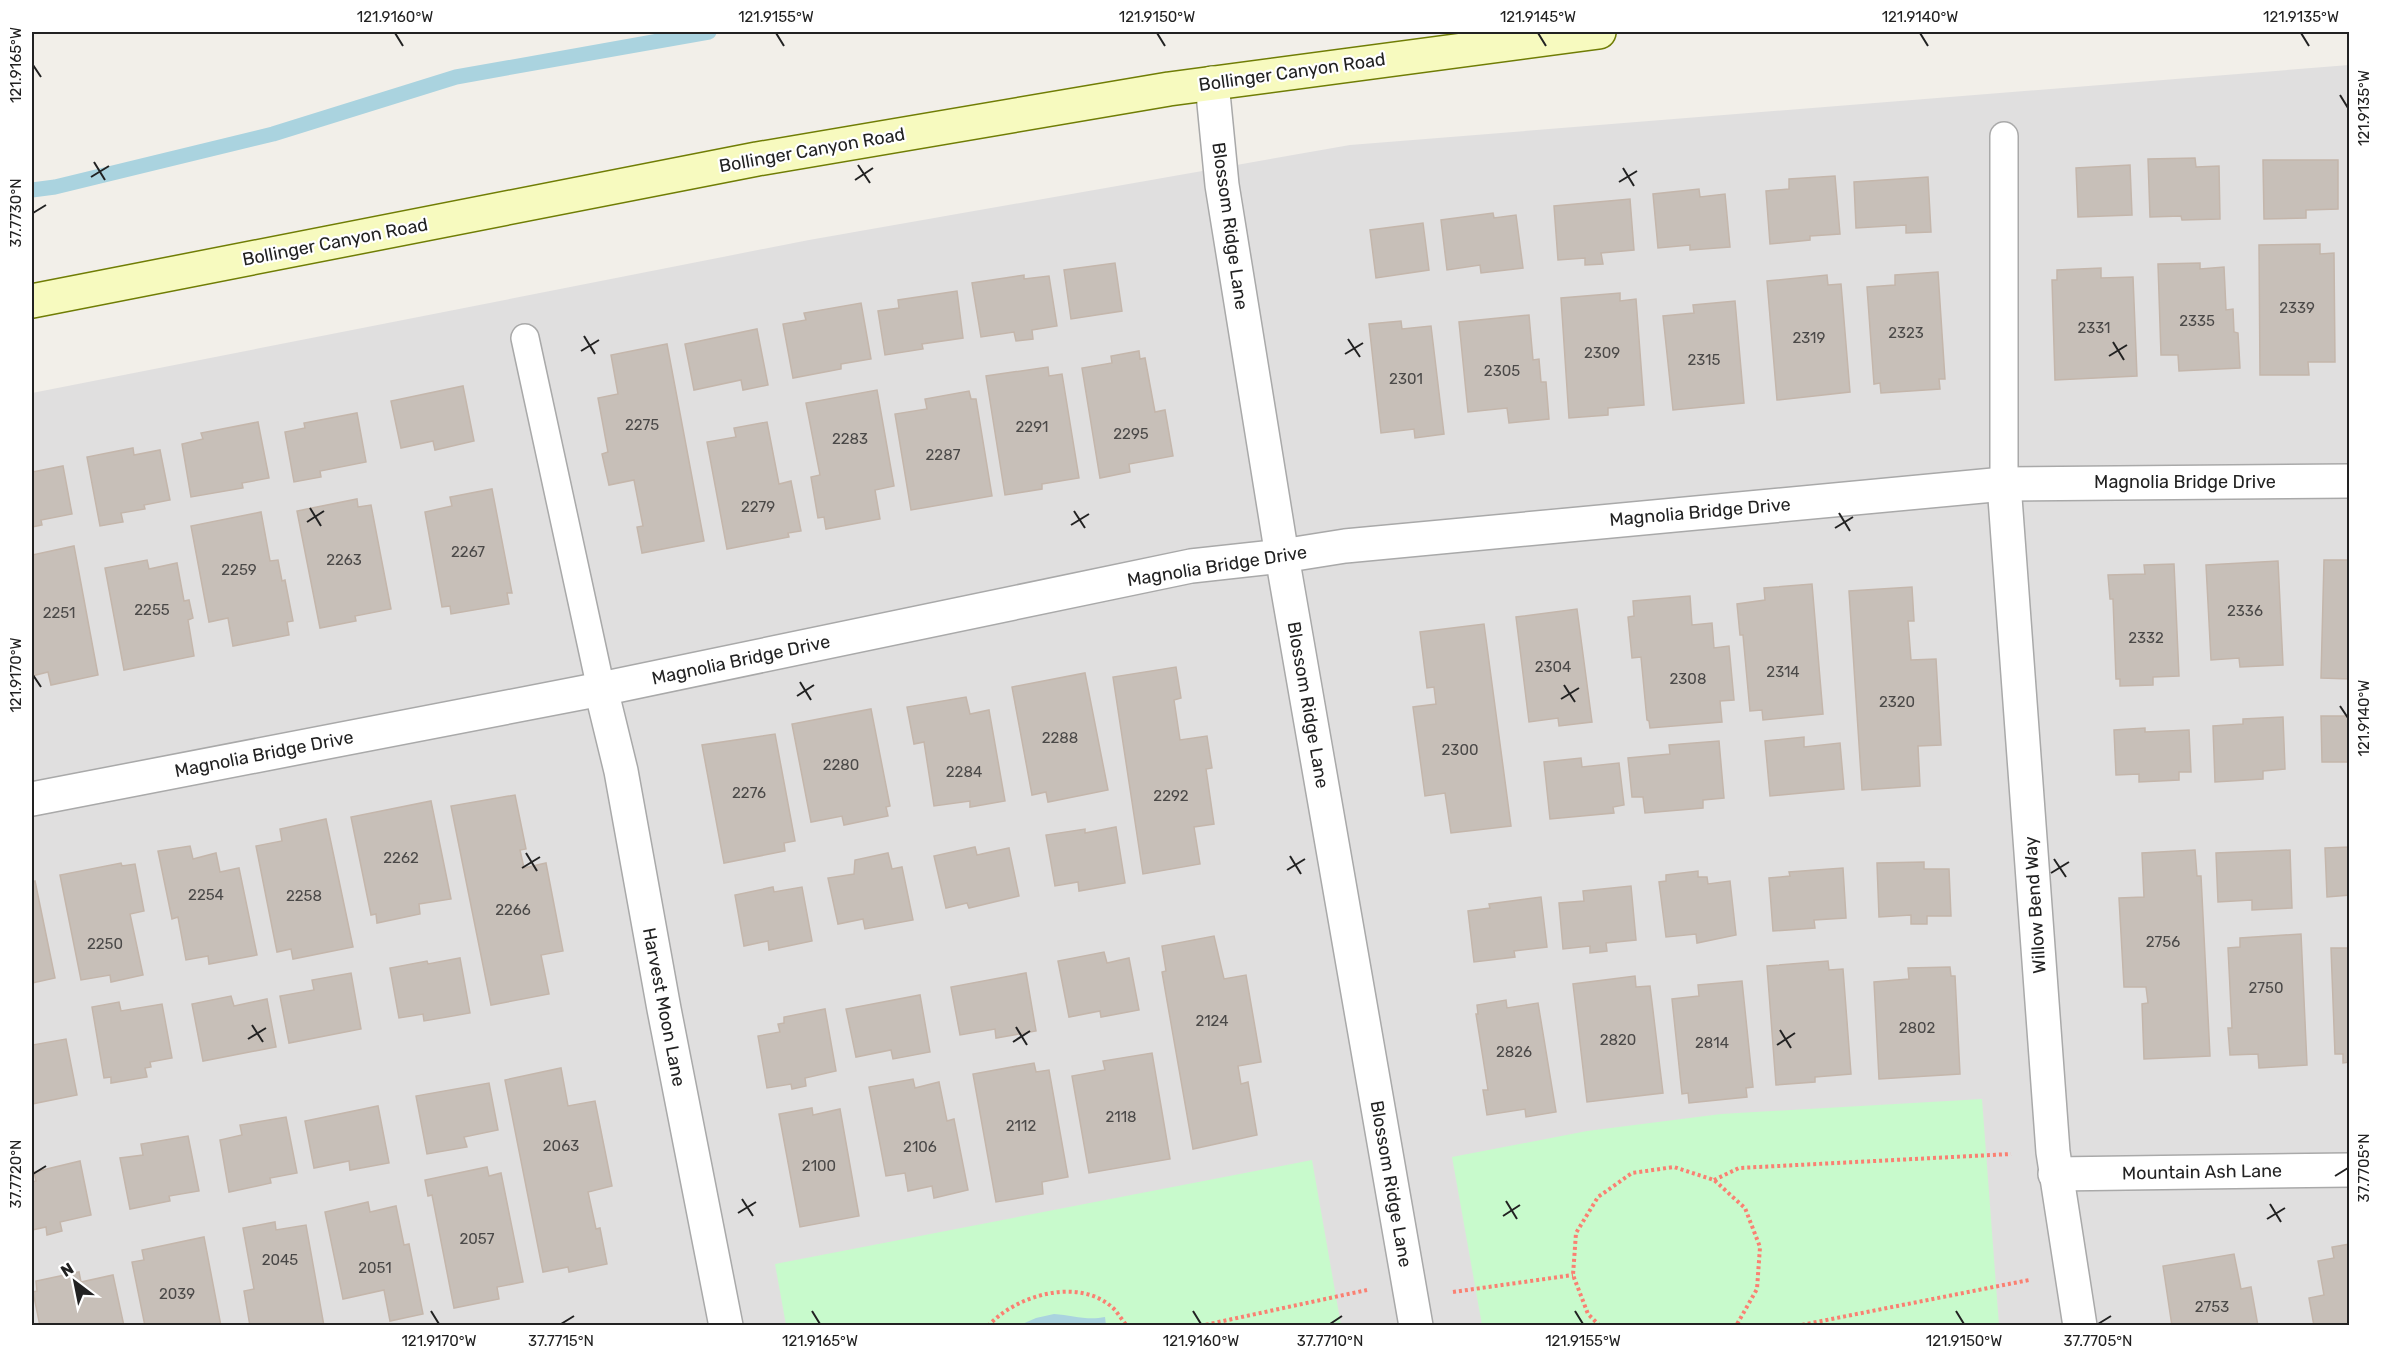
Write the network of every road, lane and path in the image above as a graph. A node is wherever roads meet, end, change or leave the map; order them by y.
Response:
1 (1599, 32) edge
2 (1212, 83) junction
3 (2004, 136) dead end
4 (32, 301) edge
5 (525, 338) dead end
6 (2349, 481) edge
7 (2004, 484) junction
8 (1282, 556) junction
9 (602, 689) junction
10 (32, 799) edge
11 (2054, 1163) junction
12 (2349, 1170) edge
13 (1714, 1180) junction
14 (2071, 1272) junction
15 (1573, 1275) junction
16 (1412, 1302) edge
17 (726, 1326) edge
18 (988, 1326) edge
19 (1126, 1326) edge
20 (1200, 1326) edge
21 (1600, 1326) edge
22 (1736, 1326) edge
23 (1796, 1326) edge
24 (2080, 1326) edge

1 - 2 main road, Bollinger Canyon Road
2 - 4 main road, Bollinger Canyon Road
2 - 8 street, Blossom Ridge Lane
3 - 7 lane
5 - 9 lane
6 - 7 street, Magnolia Bridge Drive
7 - 8 street, Magnolia Bridge Drive
7 - 11 street, Willow Bend Way
8 - 9 street, Magnolia Bridge Drive
8 - 16 street, Blossom Ridge Lane
9 - 10 street, Magnolia Bridge Drive
9 - 17 street, Harvest Moon Lane
11 - 12 street, Mountain Ash Lane
11 - 13 path
11 - 14 street, Willow Bend Way
13 - 15 path
13 - 22 path
14 - 23 path
14 - 24 street, Willow Bend Way
15 - 16 path
15 - 21 path
16 - 20 path
18 - 19 path

